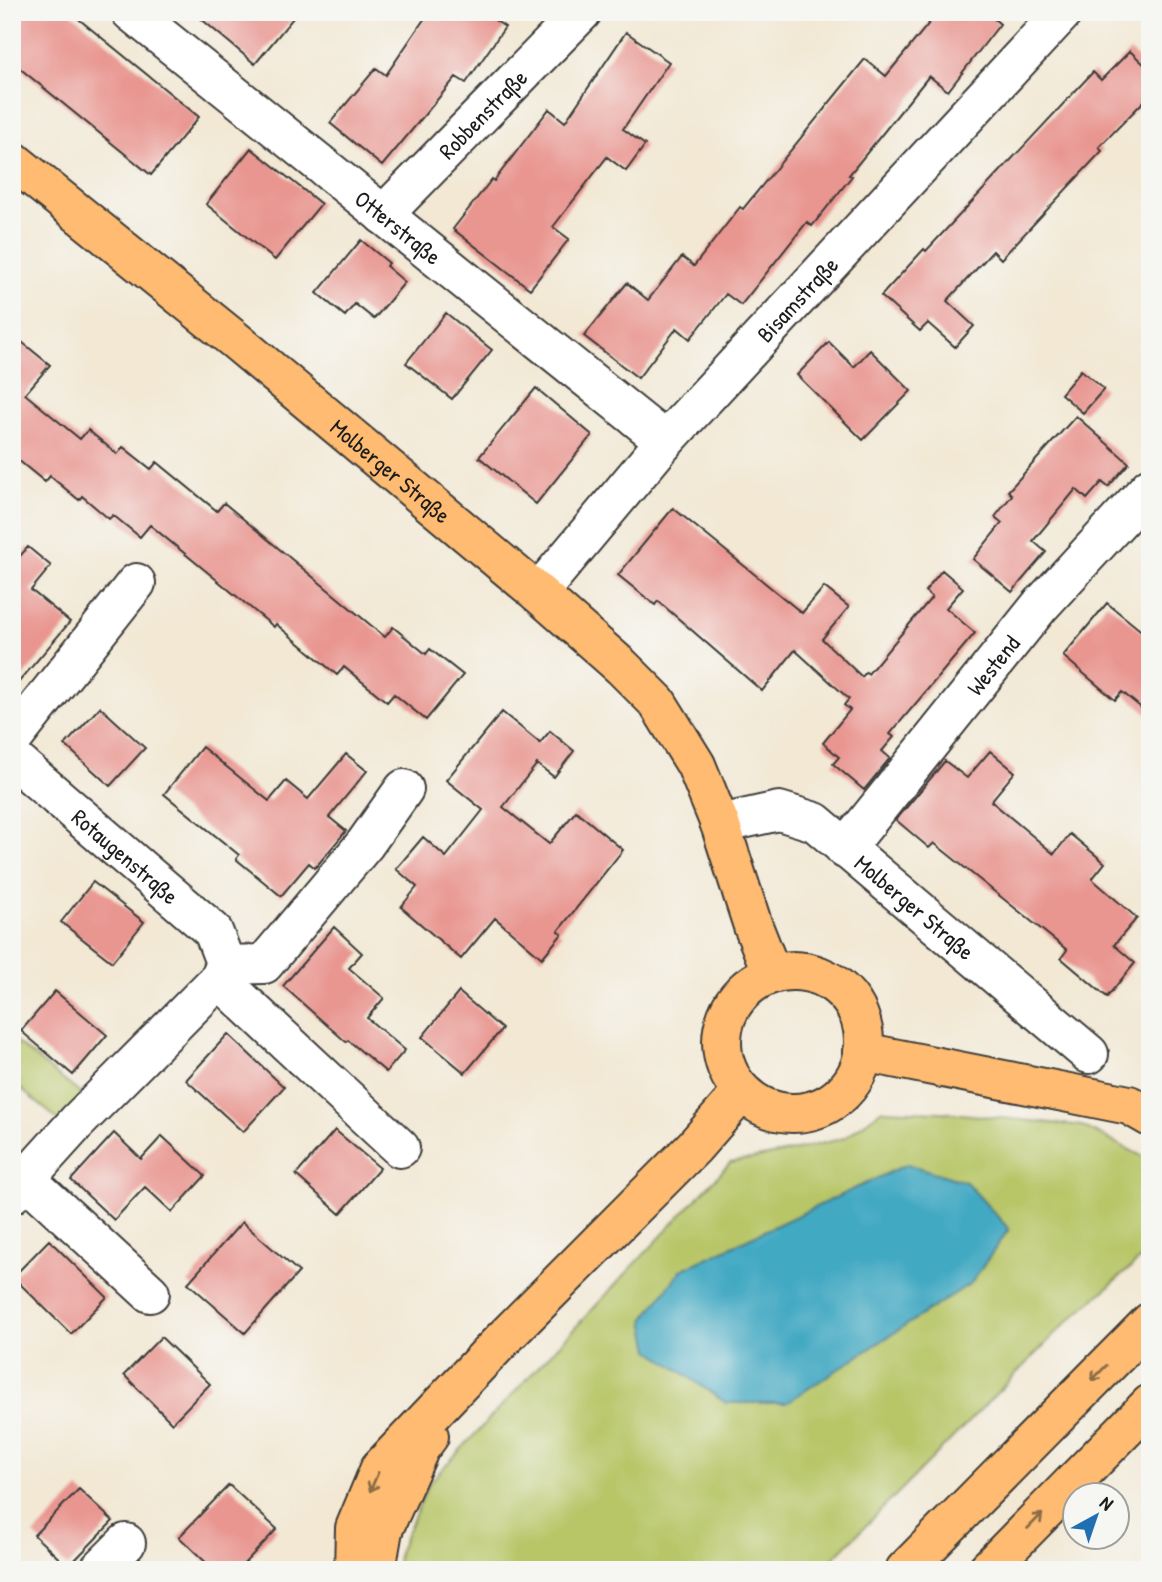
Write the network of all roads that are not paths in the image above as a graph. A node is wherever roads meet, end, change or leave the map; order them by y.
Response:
1 (131, 12) edge
2 (582, 12) edge
3 (1063, 12) edge
4 (12, 160) edge
5 (383, 215) junction
6 (665, 441) junction
7 (1150, 487) edge
8 (136, 583) dead end
9 (538, 593) junction
10 (12, 740) edge
11 (12, 758) edge
12 (404, 789) dead end
13 (720, 824) junction
14 (845, 849) junction
15 (222, 972) junction
16 (772, 974) junction
17 (863, 1052) junction
18 (1089, 1054) dead end
19 (742, 1092) junction
20 (1150, 1117) edge
21 (400, 1149) dead end
22 (19, 1186) edge
23 (150, 1293) dead end
24 (1150, 1322) edge
25 (501, 1341) junction
26 (1150, 1404) edge
27 (126, 1543) dead end
28 (908, 1564) edge
29 (99, 1570) edge
30 (354, 1570) edge
31 (376, 1570) edge
32 (987, 1570) edge

1 - 5 street, Otterstraße
2 - 5 street, Robbenstraße
3 - 6 street, Bisamstraße
4 - 9 main road, Molberger Straße
5 - 6 street, Otterstraße
6 - 9 street, Bisamstraße
7 - 14 street, Westend
8 - 10 street
9 - 13 main road, Molberger Straße
11 - 15 street, Rotaugenstraße
12 - 15 street
13 - 14 street, Molberger Straße
13 - 16 main road, Molberger Straße
14 - 18 street, Molberger Straße
15 - 21 street, Rotaugenstraße
15 - 22 street
16 - 17 main road
16 - 19 main road
17 - 19 main road
17 - 20 main road
19 - 25 main road
22 - 23 street
24 -> 28 main road
25 -> 30 main road
25 - 31 main road
32 -> 26 main road
27 - 29 street

